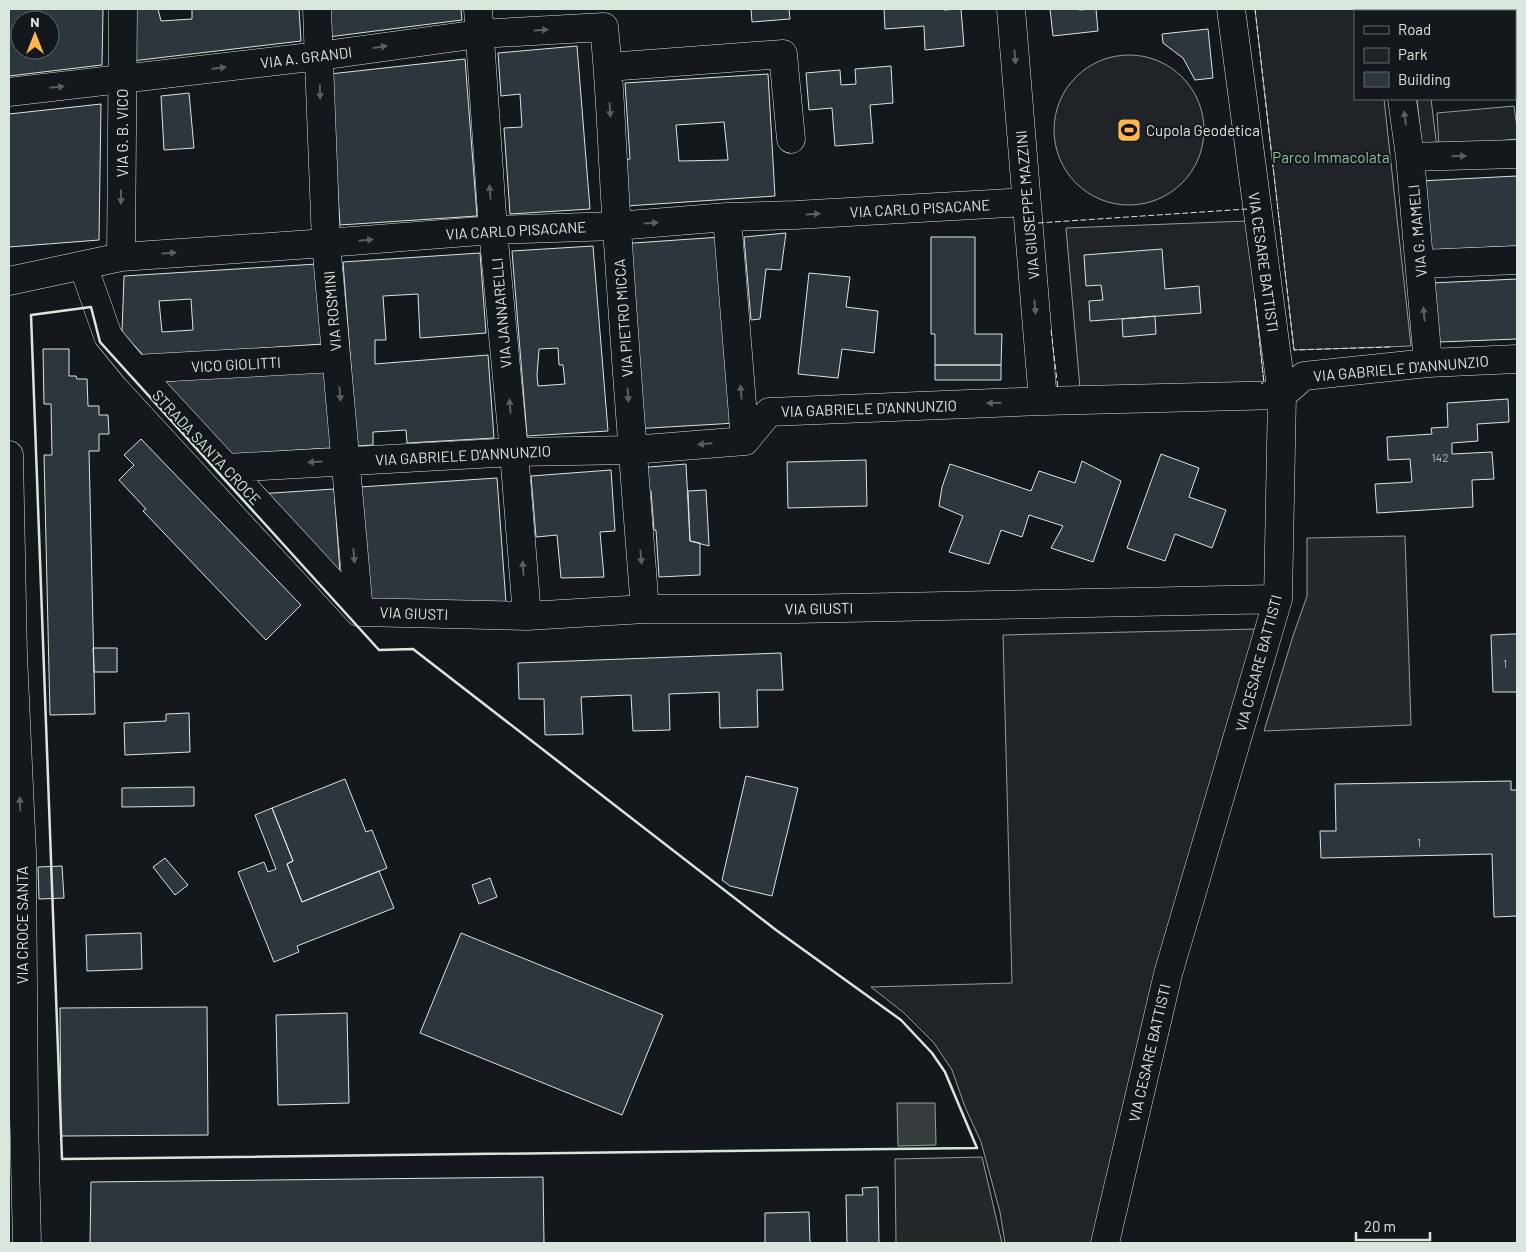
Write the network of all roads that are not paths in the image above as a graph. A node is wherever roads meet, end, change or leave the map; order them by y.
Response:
1 (122, 9) edge
2 (317, 9) edge
3 (1011, 9) edge
4 (1230, 9) edge
5 (478, 21) edge
6 (604, 27) joint
7 (319, 56) junction
8 (608, 67) junction
9 (122, 80) junction
10 (9, 92) edge
11 (1402, 100) edge
12 (791, 139) dead end
13 (1517, 154) edge
14 (1410, 157) junction
15 (1026, 202) junction
16 (727, 217) junction
17 (616, 226) junction
18 (493, 230) junction
19 (326, 243) junction
20 (121, 257) junction
21 (1517, 260) edge
22 (1420, 264) junction
23 (83, 265) junction
24 (9, 281) edge
25 (336, 358) junction
26 (1517, 360) edge
27 (1428, 363) junction
28 (135, 369) junction
29 (1282, 395) junction
30 (1043, 401) junction
31 (745, 440) junction
32 (632, 450) junction
33 (514, 452) junction
34 (9, 455) edge
35 (346, 460) junction
36 (227, 468) junction
37 (1278, 599) junction
38 (645, 609) junction
39 (359, 612) junction
40 (527, 616) junction
41 (11, 655) edge
42 (15, 852) edge
43 (16, 1118) edge
44 (27, 1243) edge
45 (1105, 1243) edge

1 - 9 street, VIA G. B. VICO
2 - 7 street, VIA ROSMINI
3 -> 15 street, VIA GIUSEPPE MAZZINI
4 - 29 street, VIA CESARE BATTISTI
5 -> 6 street, VIA A. GRANDI
7 -> 5 street, VIA A. GRANDI
18 -> 5 street, VIA JANNARELLI
6 - 8 street, VIA PIETRO MICCA
9 -> 7 street, VIA A. GRANDI
7 -> 19 street, VIA ROSMINI
8 - 12 street
8 -> 17 street, VIA PIETRO MICCA
10 -> 9 street, VIA A. GRANDI
9 -> 20 street, VIA G. B. VICO
14 -> 11 street, VIA G. MAMELI
14 -> 13 street
14 - 22 street, VIA G. MAMELI
16 -> 15 street, VIA CARLO PISACANE
15 -> 30 street, VIA GIUSEPPE MAZZINI
17 -> 16 street, VIA CARLO PISACANE
31 -> 16 street
17 - 18 street, VIA CARLO PISACANE
17 -> 32 street, VIA PIETRO MICCA
19 -> 18 street, VIA CARLO PISACANE
33 -> 18 street, VIA JANNARELLI
20 -> 19 street, VIA CARLO PISACANE
19 - 25 street, VIA ROSMINI
20 - 23 street, VIA CARLO PISACANE
21 - 22 street
27 -> 22 street, VIA G. MAMELI
23 - 24 street, VIA CARLO PISACANE
23 - 28 street, STRADA SANTA CROCE
25 - 28 street, VICO GIOLITTI
25 -> 35 street, VIA ROSMINI
26 - 27 street, VIA GABRIELE D'ANNUNZIO
27 - 29 street, VIA GABRIELE D'ANNUNZIO
28 - 36 street, STRADA SANTA CROCE
29 - 30 street, VIA GABRIELE D'ANNUNZIO
29 - 37 street, VIA CESARE BATTISTI
30 -> 31 street, VIA GABRIELE D'ANNUNZIO
31 -> 32 street, VIA GABRIELE D'ANNUNZIO
32 - 33 street, VIA GABRIELE D'ANNUNZIO
32 -> 38 street, VIA PIETRO MICCA
33 - 35 street, VIA GABRIELE D'ANNUNZIO
40 -> 33 street, VIA JANNARELLI
34 - 41 street, VIA CROCE SANTA
35 -> 36 street, VIA GABRIELE D'ANNUNZIO
35 -> 39 street, VIA ROSMINI
36 - 39 street, STRADA SANTA CROCE
37 - 38 street, VIA GIUSTI
37 - 45 street, VIA CESARE BATTISTI
38 - 40 street, VIA GIUSTI
39 - 40 street, VIA GIUSTI
42 -> 41 street, VIA CROCE SANTA
42 - 43 street, VIA CROCE SANTA
43 - 44 street, VIA CROCE SANTA

